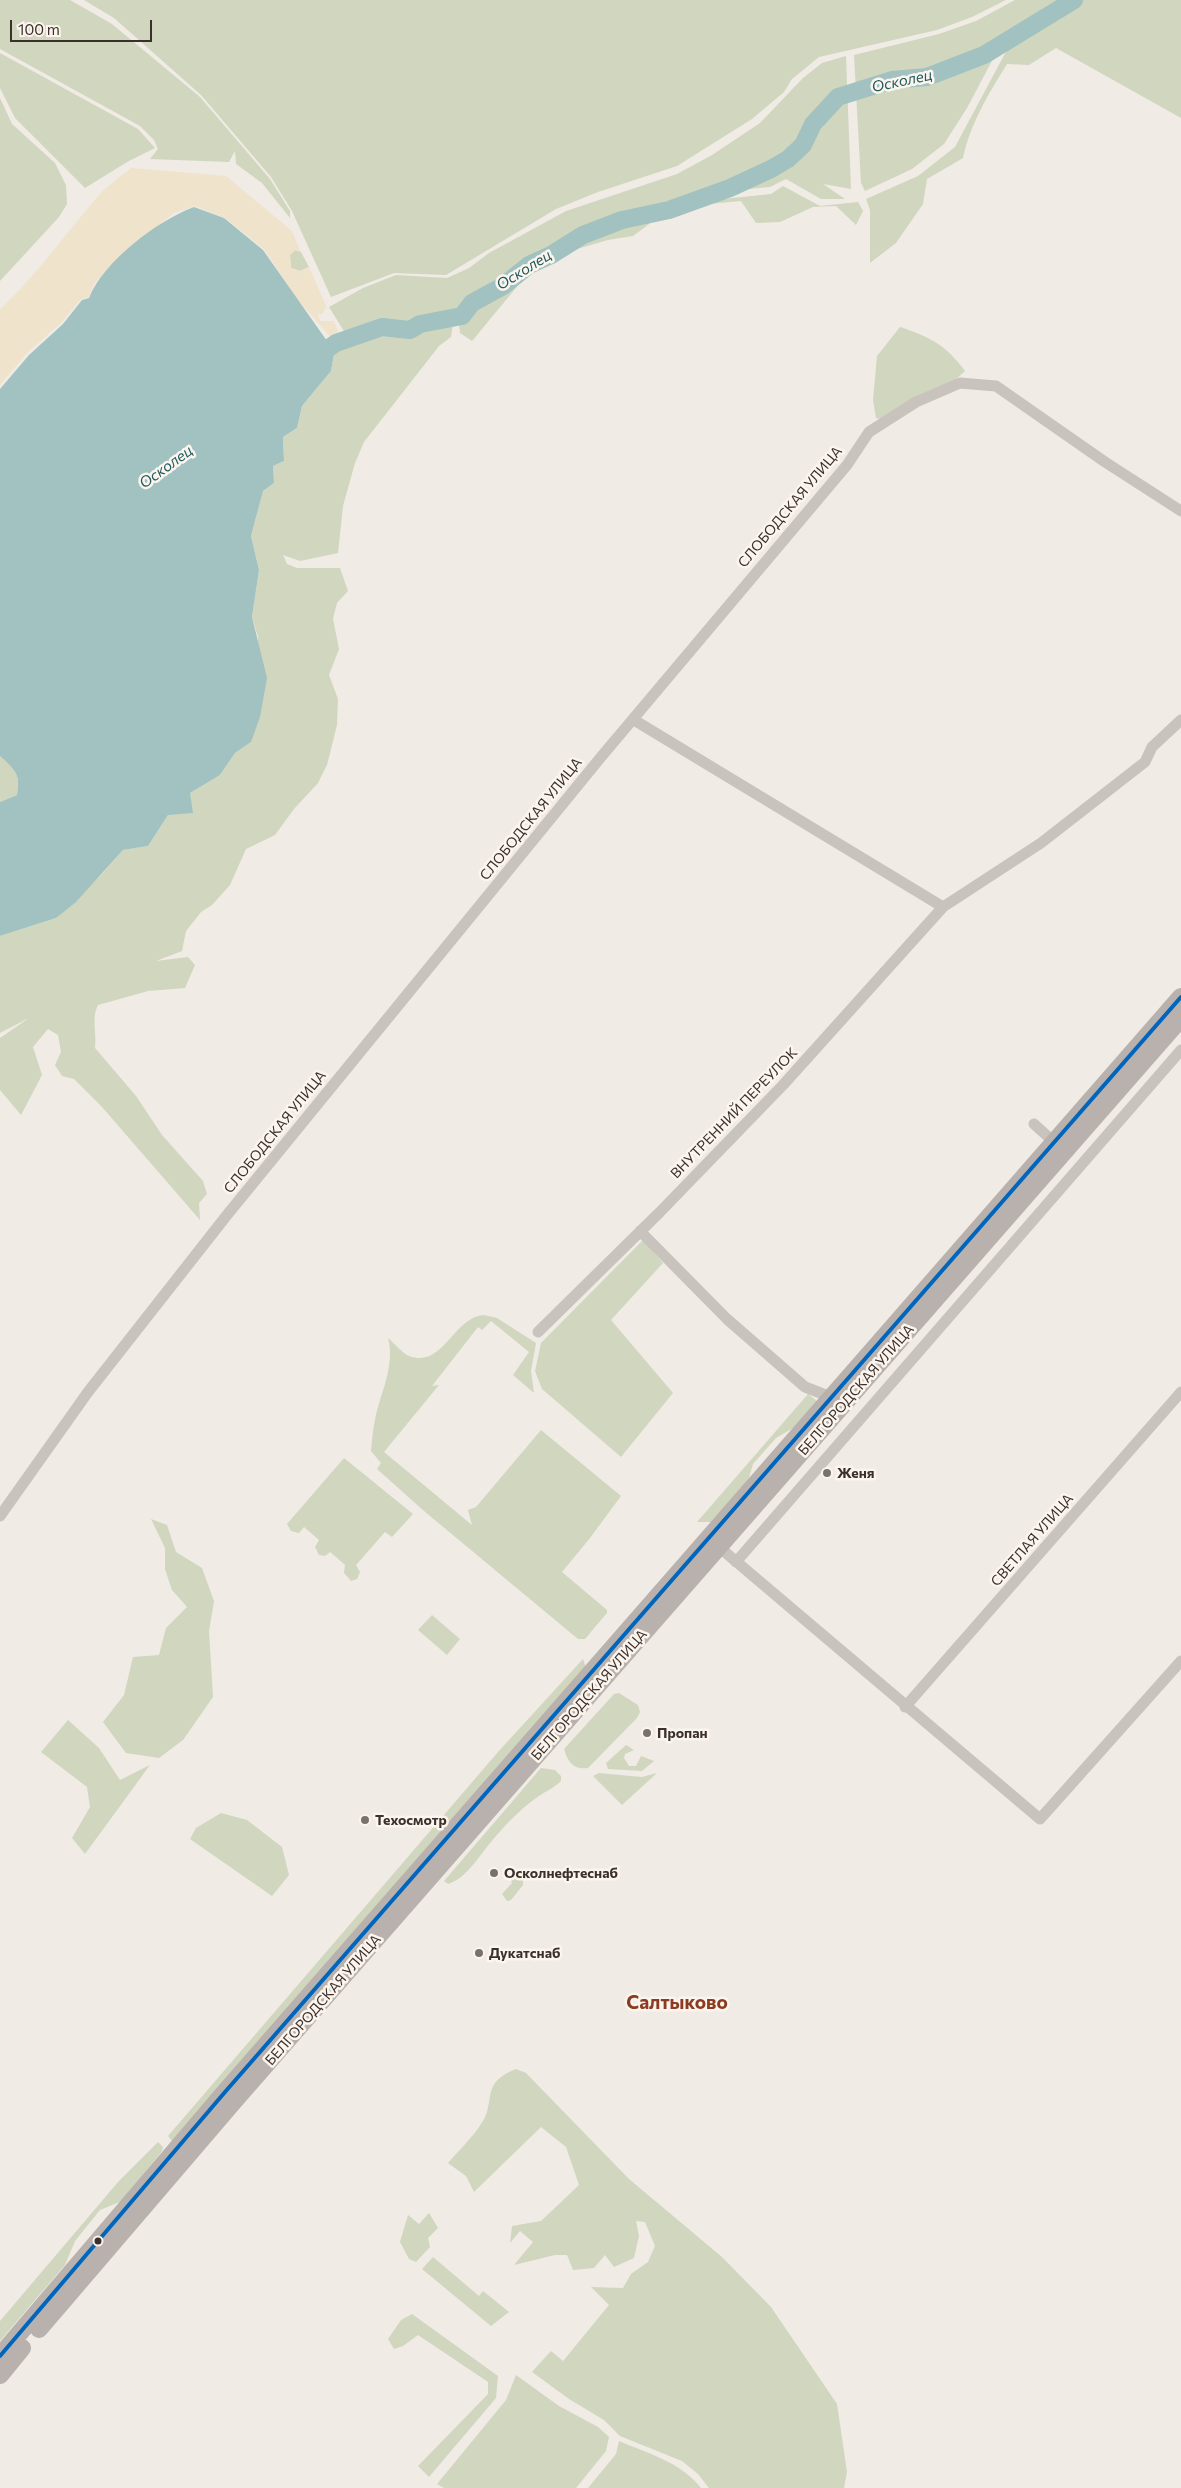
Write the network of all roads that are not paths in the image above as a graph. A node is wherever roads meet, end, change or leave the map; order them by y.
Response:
1 (1181, 512) edge
2 (634, 720) junction
3 (1181, 720) edge
4 (943, 907) junction
5 (1181, 998) edge
6 (1181, 1018) edge
7 (1181, 1050) edge
8 (1034, 1124) dead end
9 (1061, 1146) junction
10 (1082, 1164) junction
11 (640, 1231) junction
12 (538, 1332) dead end
13 (1181, 1392) edge
14 (831, 1397) junction
15 (0, 1516) edge
16 (719, 1547) junction
17 (736, 1562) junction
18 (1181, 1661) edge
19 (905, 1707) junction
20 (0, 2356) edge
21 (0, 2375) edge

1 - 2 street, СЛОБОДСКАЯ УЛИЦА
2 - 4 street
2 - 15 street, СЛОБОДСКАЯ УЛИЦА
3 - 4 street, ВНУТРЕННИЙ ПЕРЕУЛОК
4 - 11 street, ВНУТРЕННИЙ ПЕРЕУЛОК
5 - 9 main road, БЕЛГОРОДСКАЯ УЛИЦА
6 - 9 main road, БЕЛГОРОДСКАЯ УЛИЦА
7 - 10 street
8 - 9 street
9 - 10 street
9 - 14 main road, БЕЛГОРОДСКАЯ УЛИЦА
9 - 16 main road, БЕЛГОРОДСКАЯ УЛИЦА
10 - 17 street
11 - 12 street, ВНУТРЕННИЙ ПЕРЕУЛОК
11 - 14 street
13 - 19 street, СВЕТЛАЯ УЛИЦА
14 - 20 main road, БЕЛГОРОДСКАЯ УЛИЦА
16 - 17 street
16 - 21 main road, БЕЛГОРОДСКАЯ УЛИЦА
17 - 19 street
18 - 19 street

